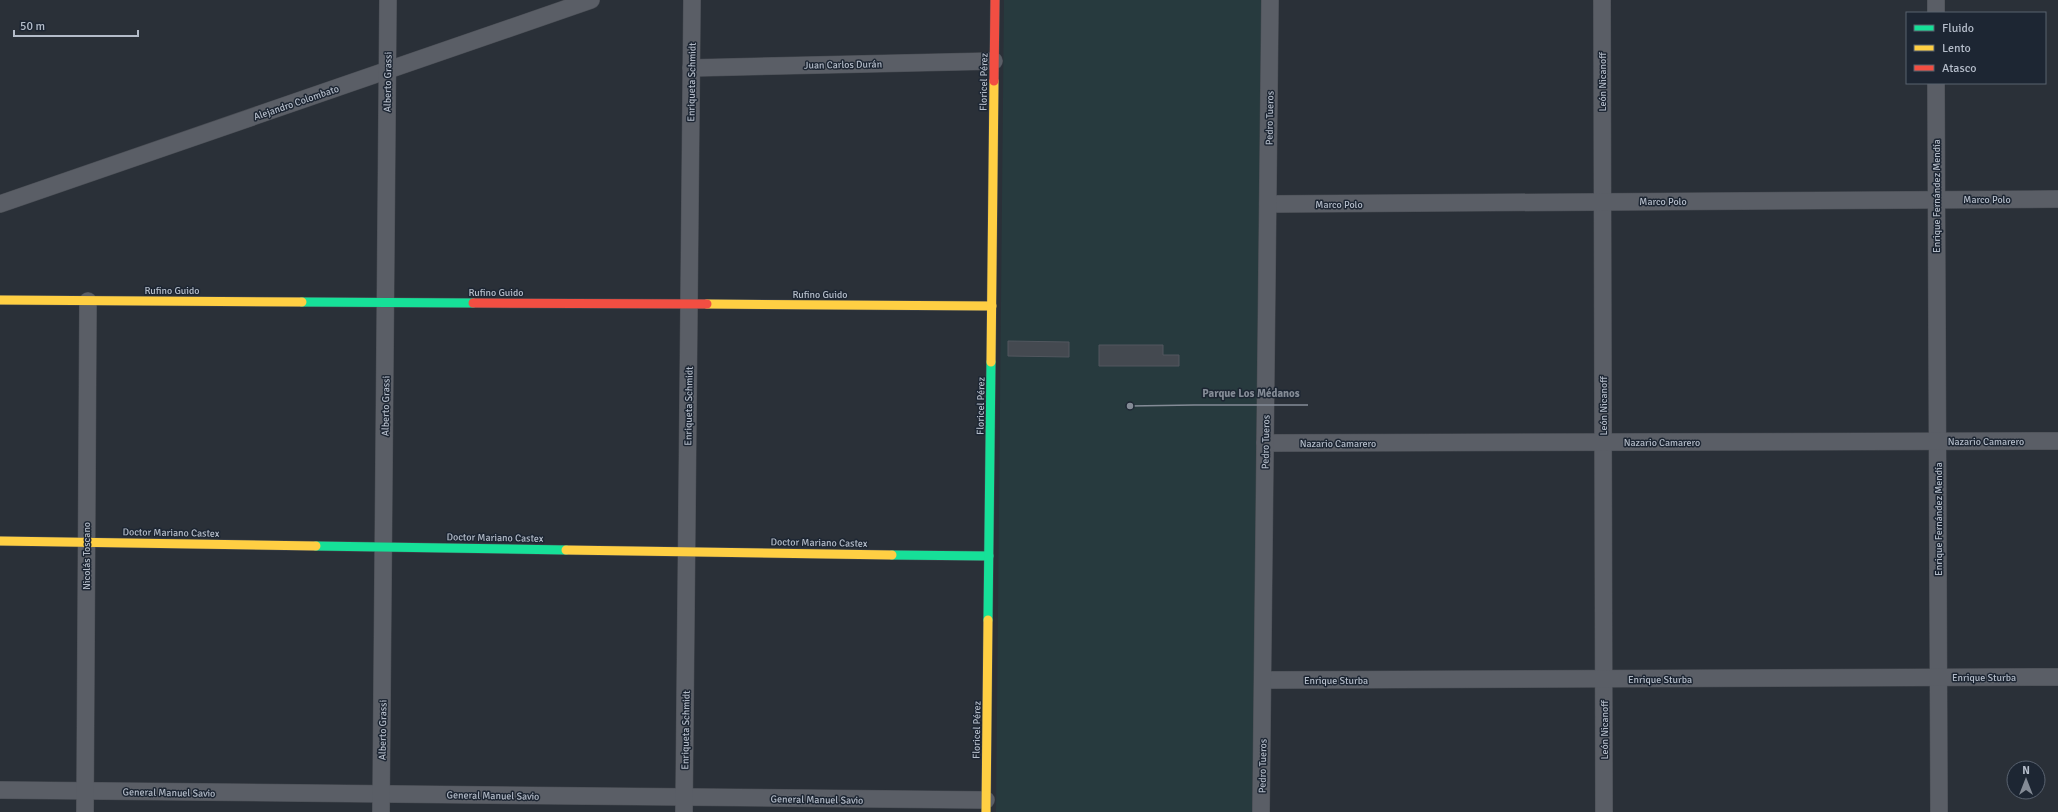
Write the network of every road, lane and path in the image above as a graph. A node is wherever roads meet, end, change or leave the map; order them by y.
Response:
1 (388, 0) edge
2 (591, 0) edge
3 (692, 0) edge
4 (995, 0) edge
5 (1270, 0) edge
6 (1602, 0) edge
7 (1936, 0) edge
8 (1936, 12) edge
9 (994, 61) junction
10 (691, 68) junction
11 (388, 70) junction
12 (1936, 84) edge
13 (2058, 199) edge
14 (1936, 200) junction
15 (1602, 202) junction
16 (0, 204) edge
17 (1268, 204) junction
18 (0, 300) edge
19 (88, 301) junction
20 (386, 302) junction
21 (689, 304) junction
22 (992, 306) junction
23 (1938, 441) junction
24 (2058, 441) edge
25 (1603, 442) junction
26 (1265, 443) junction
27 (0, 541) edge
28 (86, 542) junction
29 (383, 546) junction
30 (687, 551) junction
31 (989, 556) junction
32 (2058, 677) edge
33 (1938, 678) junction
34 (1604, 679) junction
35 (1263, 680) junction
36 (0, 790) edge
37 (85, 791) junction
38 (381, 794) junction
39 (684, 805) edge
40 (986, 806) edge
41 (85, 812) edge
42 (381, 812) edge
43 (1261, 812) edge
44 (1604, 812) edge
45 (1939, 812) edge

1 - 11 street, Alberto Grassi
2 - 11 street, Alejandro Colombato
3 - 10 street, Enriqueta Schmidt
4 - 9 street, Floricel Pérez
5 - 17 street, Pedro Tueros
6 - 15 street, León Nicanoff
7 - 8 street
9 - 10 street, Juan Carlos Durán
9 - 22 street, Floricel Pérez
10 - 21 street, Enriqueta Schmidt
11 - 16 street, Alejandro Colombato
11 - 20 street, Alberto Grassi
12 - 14 street, Enrique Fernández Mendía
13 - 14 street, Marco Polo
14 - 15 street, Marco Polo
14 - 23 street, Enrique Fernández Mendía
15 - 17 street, Marco Polo
15 - 25 street, León Nicanoff
17 - 26 street, Pedro Tueros
18 - 19 street, Rufino Guido
19 - 20 street, Rufino Guido
19 - 28 street, Nicolás Toscano
20 - 21 street, Rufino Guido
20 - 29 street, Alberto Grassi
21 - 22 street, Rufino Guido
21 - 30 street, Enriqueta Schmidt
22 - 31 street, Floricel Pérez
23 - 24 street, Nazario Camarero
23 - 25 street, Nazario Camarero
23 - 33 street, Enrique Fernández Mendía
25 - 26 street, Nazario Camarero
25 - 34 street, León Nicanoff
26 - 35 street, Pedro Tueros
27 - 28 street, Doctor Mariano Castex
28 - 29 street, Doctor Mariano Castex
28 - 37 street, Nicolás Toscano
29 - 30 street, Doctor Mariano Castex
29 - 38 street, Alberto Grassi
30 - 31 street, Doctor Mariano Castex
30 - 39 street, Enriqueta Schmidt
31 - 40 street, Floricel Pérez
32 - 33 street, Enrique Sturba
33 - 34 street, Enrique Sturba
33 - 45 street, Enrique Fernández Mendía
34 - 35 street, Enrique Sturba
34 - 44 street, León Nicanoff
35 - 43 street, Pedro Tueros
36 - 37 street, General Manuel Savio
37 - 38 street, General Manuel Savio
37 - 41 street, Nicolás Toscano
38 - 39 street, General Manuel Savio
38 - 42 street, Alberto Grassi
39 - 40 street, General Manuel Savio

